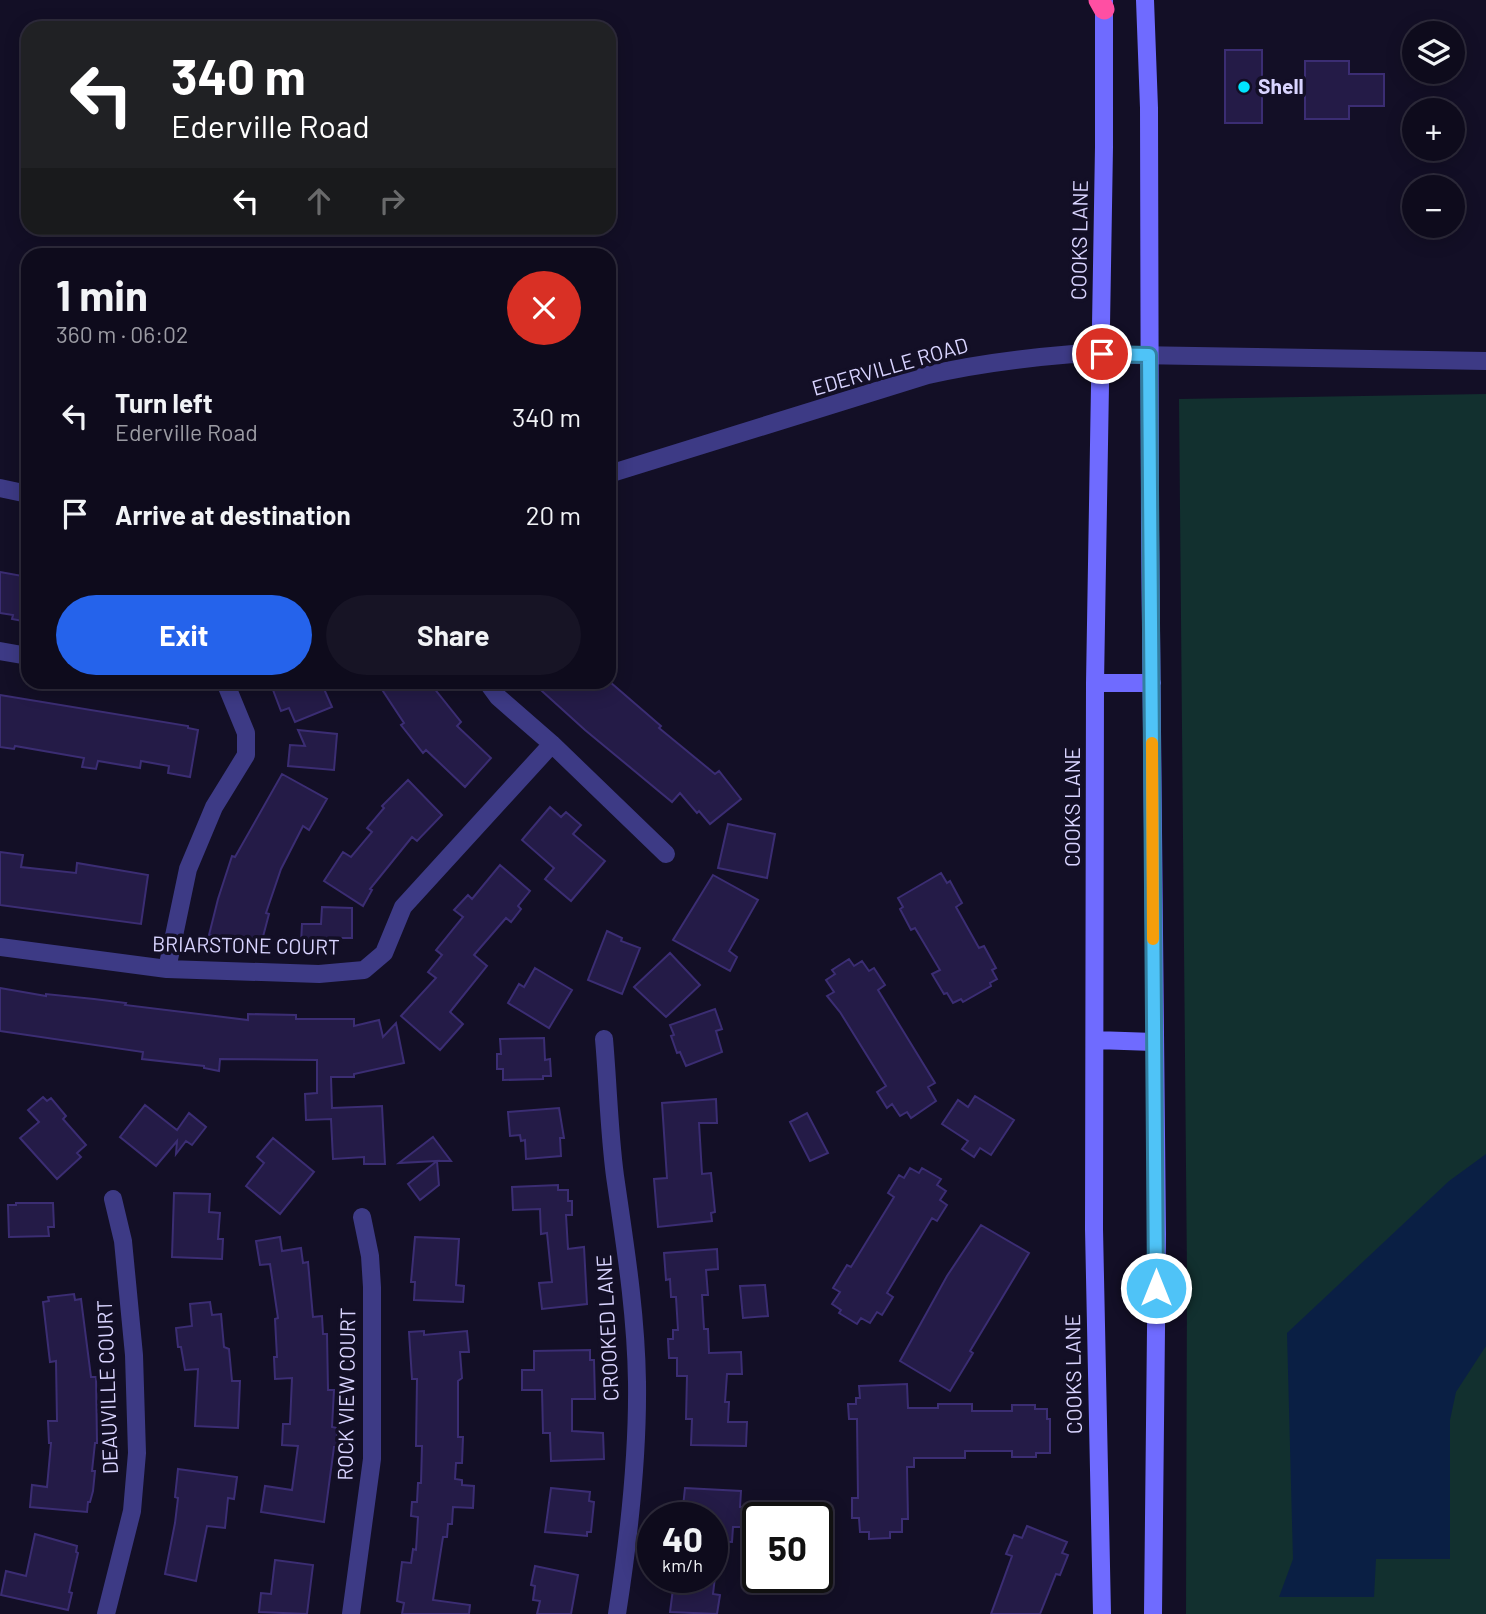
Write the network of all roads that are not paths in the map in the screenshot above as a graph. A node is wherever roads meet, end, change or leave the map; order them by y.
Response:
1 (1145, 0) edge
2 (1103, 3) edge
3 (1102, 354) junction
4 (1149, 355) junction
5 (1486, 361) edge
6 (616, 472) edge
7 (0, 488) edge
8 (21, 492) edge
9 (0, 652) edge
10 (21, 655) edge
11 (1096, 683) junction
12 (1152, 683) junction
13 (228, 689) edge
14 (493, 689) edge
15 (552, 744) junction
16 (666, 854) dead end
17 (0, 947) edge
18 (167, 969) junction
19 (604, 1039) dead end
20 (1095, 1040) junction
21 (1154, 1042) junction
22 (113, 1199) dead end
23 (362, 1217) dead end
24 (106, 1614) edge
25 (351, 1614) edge
26 (617, 1614) edge
27 (1102, 1614) edge
28 (1153, 1614) edge

1 - 4 main road
2 - 3 main road, COOKS LANE
3 - 4 street, EDERVILLE ROAD
3 - 6 street, EDERVILLE ROAD
3 - 11 main road, COOKS LANE
4 - 5 street, EDERVILLE ROAD
4 - 12 main road
7 - 8 street
9 - 10 street
11 - 12 main road
11 - 20 main road, COOKS LANE
12 - 21 main road
13 - 18 street
14 - 15 street
15 - 16 street
15 - 18 street, BRIARSTONE COURT
17 - 18 street, BRIARSTONE COURT
19 - 26 street, CROOKED LANE
20 - 21 main road
20 - 27 main road, COOKS LANE
21 - 28 main road
22 - 24 street, DEAUVILLE COURT
23 - 25 street, ROCK VIEW COURT

